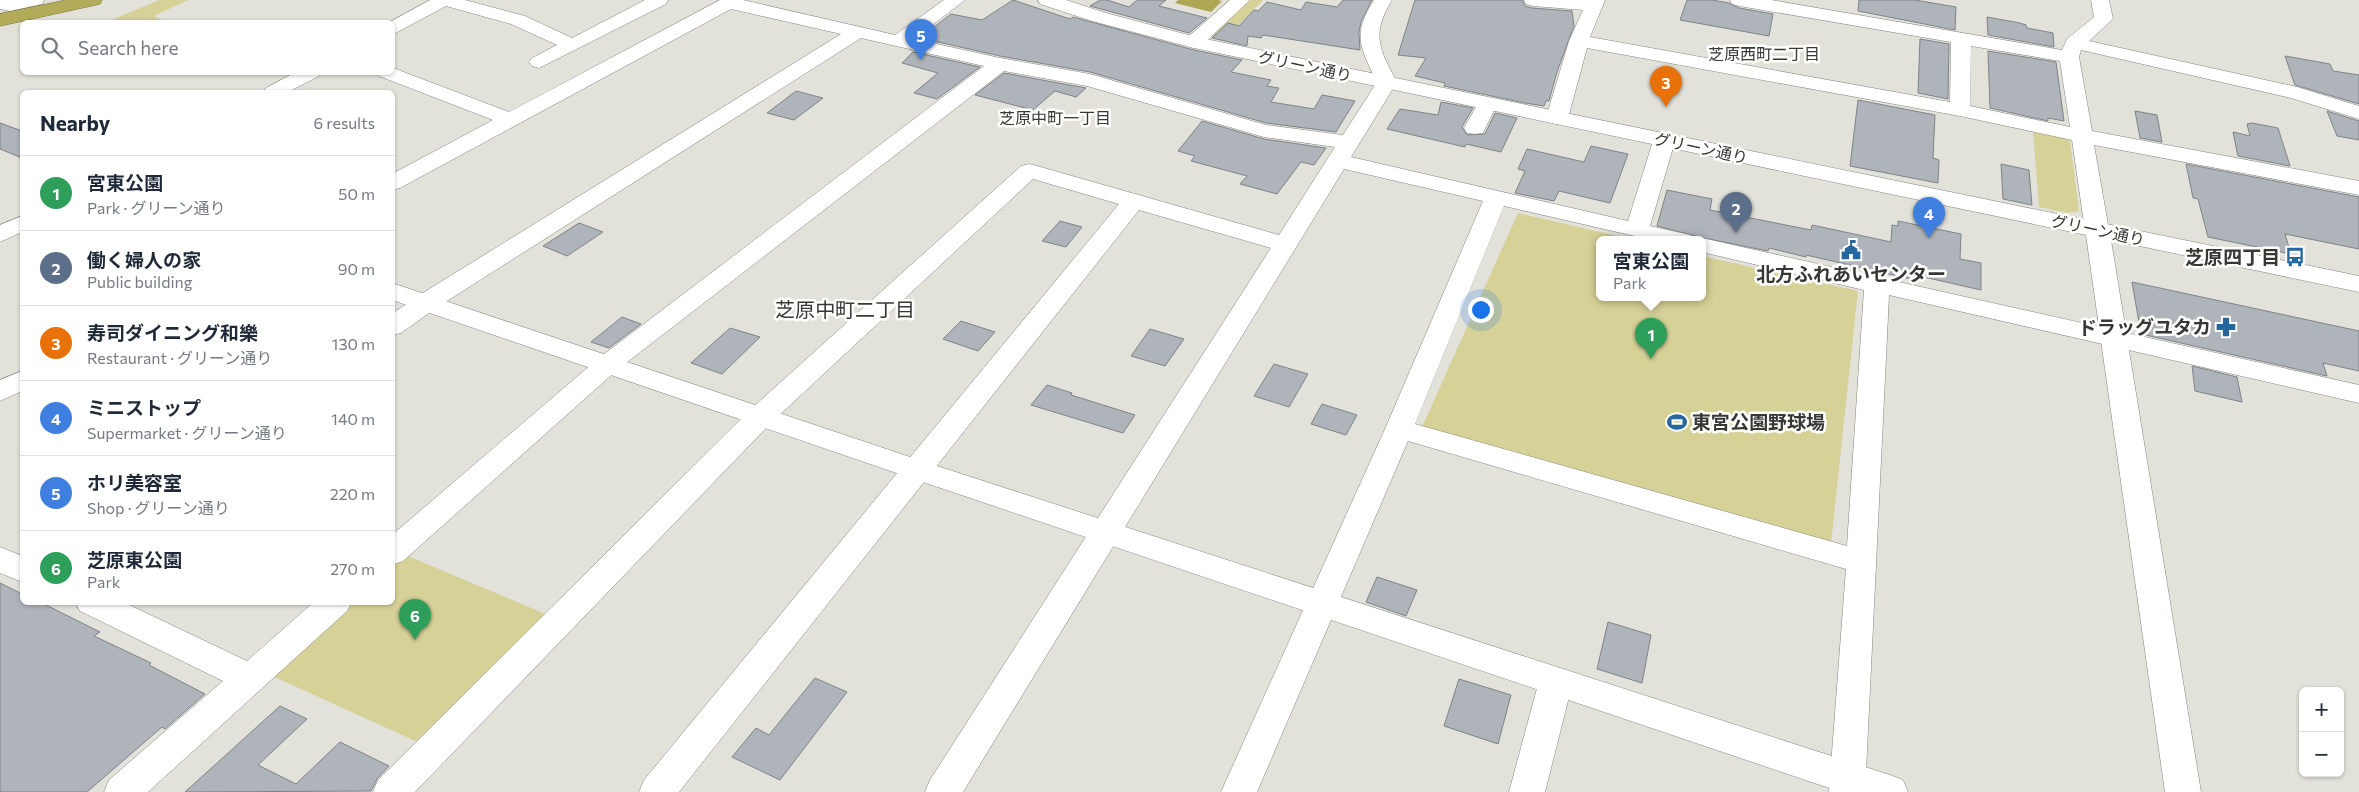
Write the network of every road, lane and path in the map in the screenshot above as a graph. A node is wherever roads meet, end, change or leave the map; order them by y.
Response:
1 (35, 0) edge
2 (93, 0) edge
3 (444, 0) edge
4 (956, 0) edge
5 (1047, 0) edge
6 (1241, 0) edge
7 (1383, 0) edge
8 (1533, 0) edge
9 (1740, 0) edge
10 (2100, 0) edge
11 (732, 1) edge
12 (0, 2) edge
13 (649, 2) edge
14 (1595, 3) edge
15 (0, 20) edge
16 (395, 27) edge
17 (858, 32) junction
18 (1961, 38) junction
19 (899, 41) junction
20 (1579, 41) junction
21 (1194, 42) junction
22 (572, 45) junction
23 (2071, 50) junction
24 (539, 62) dead end
25 (1000, 64) junction
26 (306, 75) edge
27 (393, 75) edge
28 (1387, 82) junction
29 (420, 86) junction
30 (277, 90) edge
31 (400, 96) dead end
32 (1487, 104) junction
33 (1960, 110) junction
34 (2359, 113) edge
35 (1557, 118) junction
36 (512, 120) junction
37 (1475, 128) dead end
38 (2082, 136) junction
39 (1664, 141) junction
40 (1344, 151) junction
41 (395, 181) edge
42 (2359, 188) edge
43 (1496, 197) junction
44 (1135, 200) junction
45 (20, 224) edge
46 (1637, 230) junction
47 (2096, 230) junction
48 (0, 235) edge
49 (1664, 236) edge
50 (1286, 245) junction
51 (1706, 246) edge
52 (1877, 284) junction
53 (2359, 284) edge
54 (395, 292) edge
55 (427, 302) junction
56 (395, 325) edge
57 (2114, 339) junction
58 (608, 364) junction
59 (20, 381) edge
60 (0, 392) edge
61 (2359, 394) edge
62 (762, 416) junction
63 (1399, 429) junction
64 (918, 470) junction
65 (1105, 531) junction
66 (395, 550) edge
67 (0, 559) edge
68 (1862, 562) junction
69 (20, 569) edge
70 (1322, 604) junction
71 (97, 605) edge
72 (333, 605) edge
73 (250, 678) junction
74 (1556, 681) junction
75 (1847, 785) edge
76 (122, 792) edge
77 (391, 792) edge
78 (658, 792) edge
79 (943, 792) edge
80 (1240, 792) edge
81 (1527, 792) edge
82 (1890, 792) edge
83 (2183, 792) edge

1 - 12 street
2 - 15 highway
3 - 16 street
3 - 22 street
4 - 19 street
5 - 21 street, グリーン通り
6 - 21 street
7 - 28 street
8 - 14 street
9 - 18 street
10 - 23 street
11 - 17 street
11 - 36 street
13 - 22 street
14 - 20 street
17 - 19 street
17 - 55 street
18 - 23 street
18 - 33 street
19 - 25 street
20 - 33 street
20 - 35 street
21 - 28 street, グリーン通り
22 - 24 street
23 - 34 street
23 - 38 street
25 - 40 street
25 - 58 street
26 - 30 street
27 - 29 street
28 - 32 street, グリーン通り
28 - 40 street
29 - 31 street
29 - 36 street
32 - 35 street, グリーン通り
32 - 37 street
33 - 38 street
35 - 39 street, グリーン通り
36 - 41 street
38 - 42 street
38 - 47 street
39 - 46 street
39 - 47 street, グリーン通り
40 - 43 street
40 - 50 street
43 - 46 street
43 - 63 street
44 - 50 street
44 - 62 street
44 - 64 street
45 - 48 street
46 - 49 street
47 - 53 street, グリーン通り
47 - 57 street
50 - 65 street
51 - 52 street
52 - 57 street
52 - 68 street
54 - 55 street
55 - 56 street
55 - 58 street
57 - 61 street
57 - 83 street
58 - 62 street
58 - 66 street
59 - 60 street
62 - 64 street
62 - 77 street
63 - 68 street
63 - 70 street
64 - 65 street
64 - 78 street
65 - 70 street
65 - 79 street
67 - 69 street
68 - 75 street
70 - 74 street
70 - 80 street
71 - 73 street
72 - 73 street
73 - 76 street
74 - 75 street
74 - 81 street
75 - 82 street

